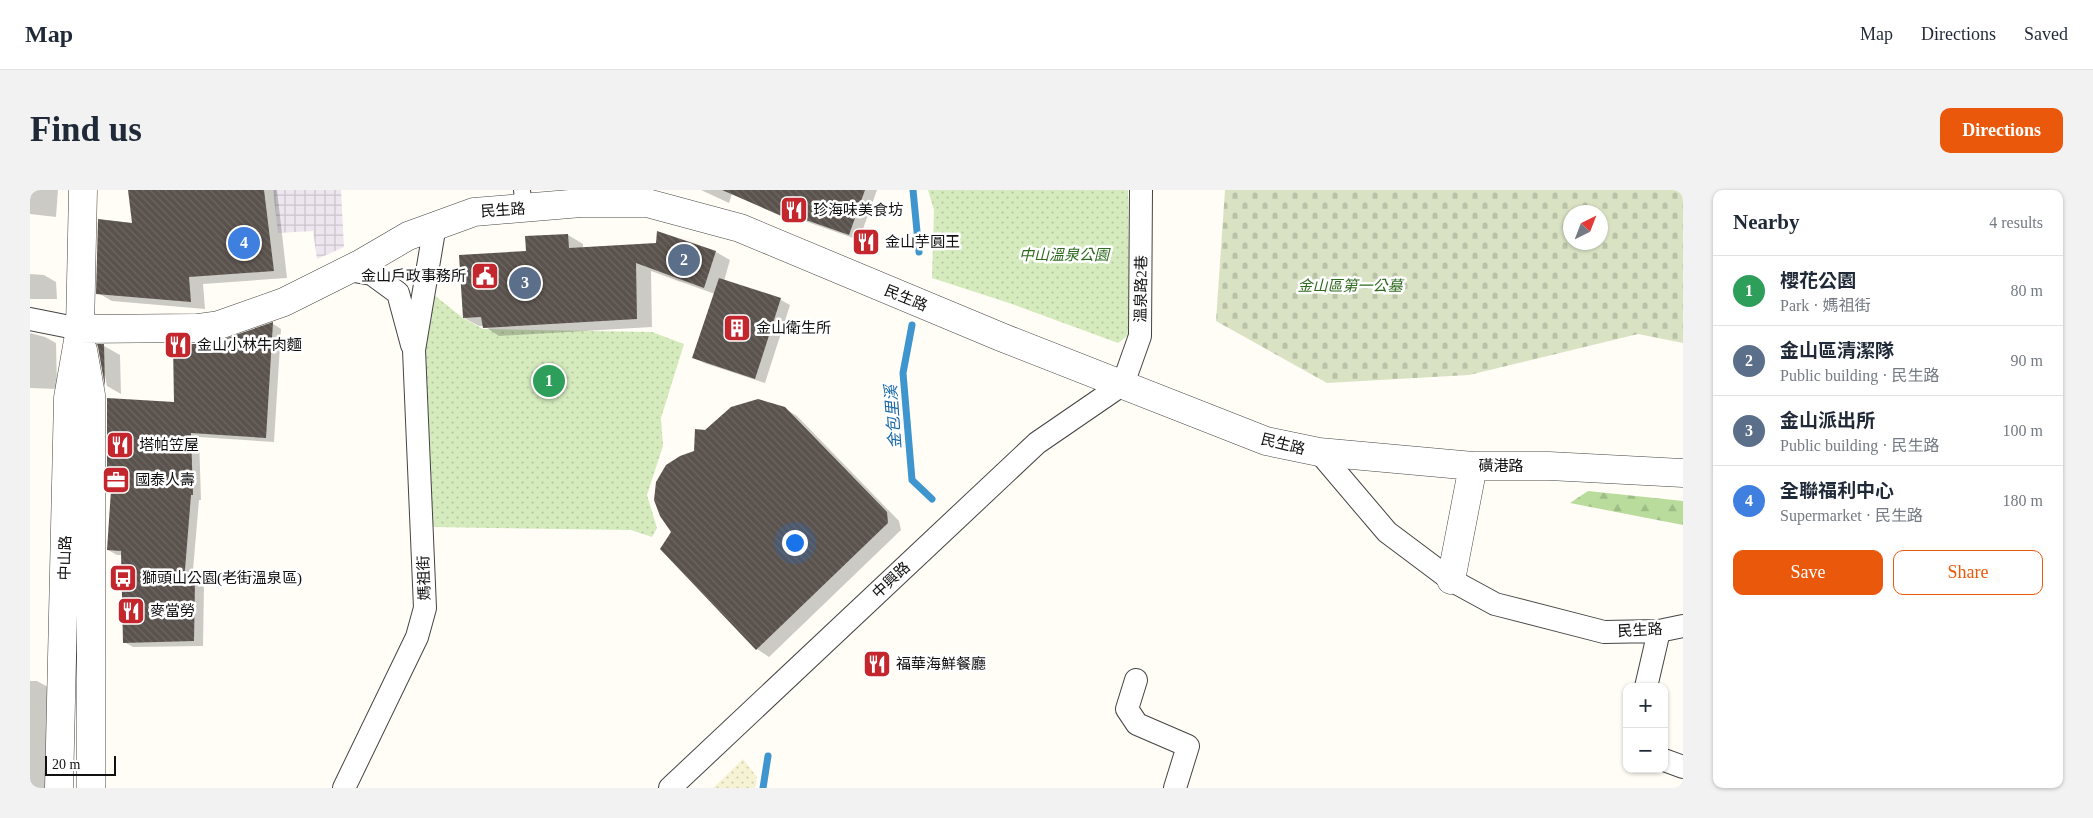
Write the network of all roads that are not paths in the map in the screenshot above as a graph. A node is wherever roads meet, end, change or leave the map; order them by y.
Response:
1 (83, 190) edge
2 (1141, 190) edge
3 (583, 197) edge
4 (523, 199) edge
5 (435, 225) junction
6 (348, 270) junction
7 (30, 319) edge
8 (80, 329) junction
9 (414, 350) junction
10 (1123, 384) junction
11 (1319, 452) junction
12 (1473, 466) junction
13 (1683, 473) edge
14 (1451, 580) junction
15 (1683, 626) edge
16 (1659, 631) junction
17 (1136, 680) dead end
18 (1647, 683) edge
19 (1668, 761) edge
20 (1683, 767) edge
21 (59, 788) edge
22 (92, 788) edge
23 (344, 788) edge
24 (670, 788) edge
25 (1175, 788) edge

1 - 8 street, 中山路
2 - 10 street, 溫泉路2巷
3 - 4 street, 民生路
3 - 10 street, 民生路
4 - 5 street, 民生路
5 - 6 street, 民生路
5 - 9 street, 媽祖街
6 - 8 street, 民生路
6 - 9 street, 媽祖街
7 - 8 street
8 - 21 street, 中山路
8 - 22 street, 中山路
9 - 23 street, 媽祖街
10 - 11 street, 民生路
10 - 24 street, 中興路
11 - 12 street, 磺港路
11 - 14 street, 民生路
12 - 13 street, 磺港路
12 - 14 street
14 - 16 street, 民生路
15 - 16 street, 民生路
16 - 18 street
17 - 25 street
19 - 20 street

